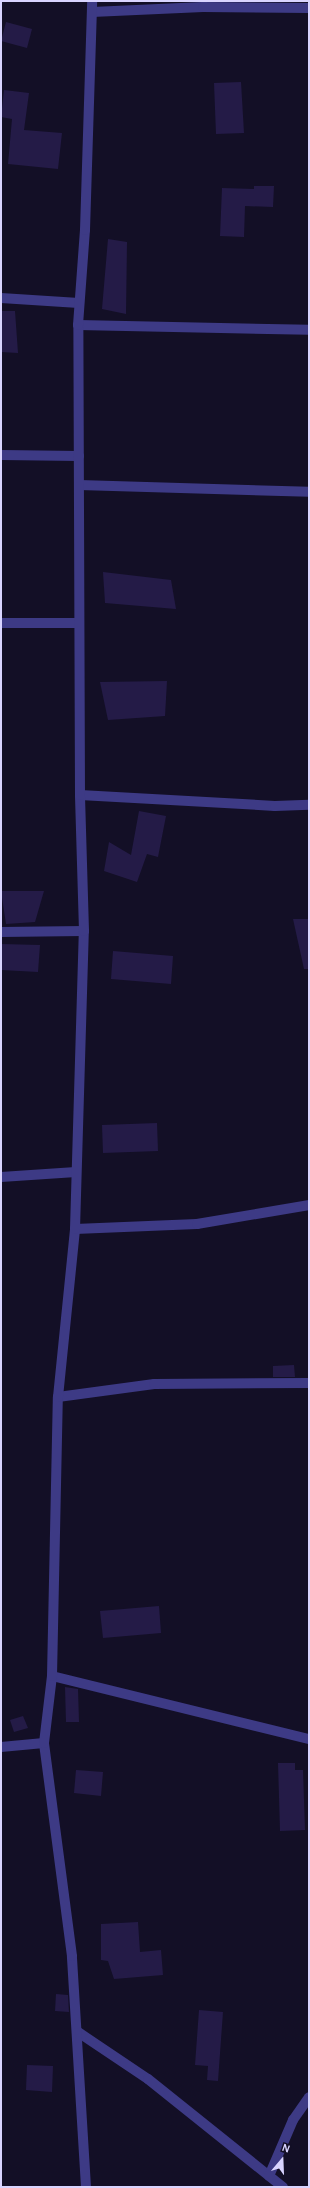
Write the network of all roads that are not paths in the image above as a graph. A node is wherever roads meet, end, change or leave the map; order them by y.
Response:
1 (92, 1) edge
2 (309, 8) edge
3 (92, 12) junction
4 (1, 298) edge
5 (79, 303) junction
6 (78, 325) junction
7 (309, 330) edge
8 (1, 455) edge
9 (79, 456) junction
10 (79, 485) junction
11 (309, 492) edge
12 (1, 623) edge
13 (79, 623) junction
14 (80, 795) junction
15 (309, 805) edge
16 (84, 931) junction
17 (1, 932) edge
18 (76, 1172) junction
19 (1, 1177) edge
20 (309, 1206) edge
21 (75, 1229) junction
22 (309, 1383) edge
23 (58, 1397) junction
24 (52, 1676) junction
25 (309, 1739) edge
26 (44, 1743) junction
27 (1, 1747) edge
28 (78, 2032) junction
29 (309, 2097) edge
30 (268, 2176) junction
31 (86, 2187) edge
32 (283, 2187) edge

1 - 3 street
2 - 3 street
3 - 5 street
4 - 5 street
5 - 6 street
6 - 7 street
6 - 9 street
8 - 9 street
9 - 10 street
10 - 11 street
10 - 13 street
12 - 13 street
13 - 14 street
14 - 15 street
14 - 16 street
16 - 17 street
16 - 18 street
18 - 19 street
18 - 21 street
20 - 21 street
21 - 23 street
22 - 23 street
23 - 24 street
24 - 25 street
24 - 26 street
26 - 27 street
26 - 28 street
28 - 30 street
28 - 31 street
29 - 30 street
30 - 32 street

